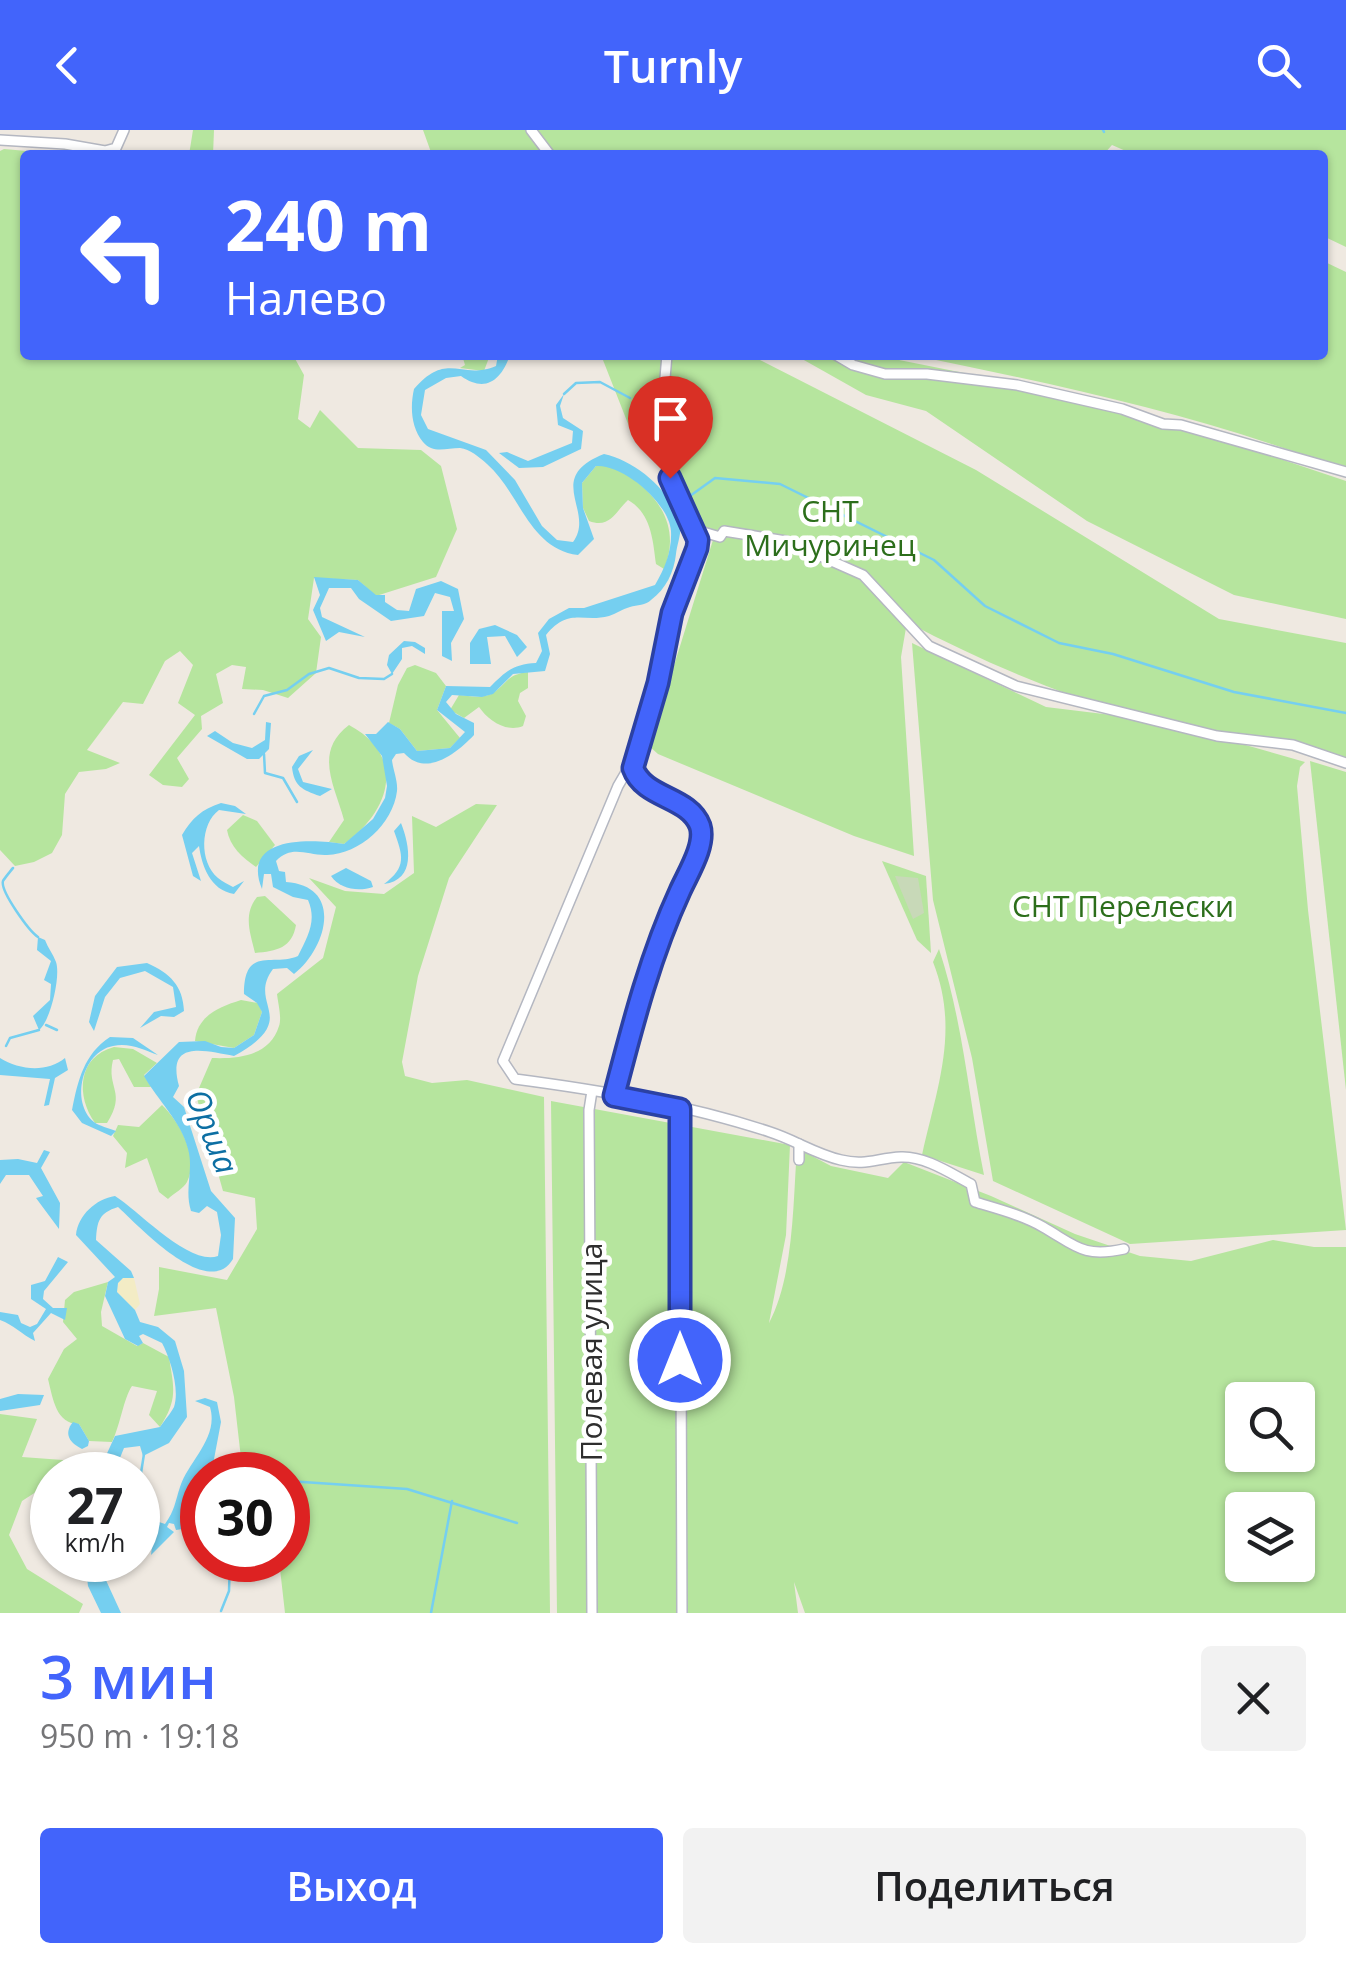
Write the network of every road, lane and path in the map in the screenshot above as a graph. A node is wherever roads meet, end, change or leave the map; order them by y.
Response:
1 (124, 130) edge
2 (531, 130) edge
3 (0, 140) edge
4 (99, 150) edge
5 (109, 150) edge
6 (546, 150) edge
7 (667, 360) edge
8 (844, 360) edge
9 (1346, 472) edge
10 (693, 529) junction
11 (720, 537) junction
12 (697, 548) junction
13 (632, 762) junction
14 (1346, 764) edge
15 (592, 1091) junction
16 (614, 1096) junction
17 (680, 1109) junction
18 (799, 1144) junction
19 (799, 1160) dead end
20 (1124, 1249) dead end
21 (592, 1613) edge
22 (682, 1613) edge

1 - 5 street
2 - 6 street
3 - 4 street
7 - 10 street
8 - 9 street
10 - 11 street
10 - 12 street
11 - 12 street
11 - 14 street
12 - 13 street
13 - 15 street
13 - 16 street
15 - 16 street
15 - 21 street, Полевая улица
16 - 17 street
17 - 18 street
17 - 22 street
18 - 19 street
18 - 20 street

